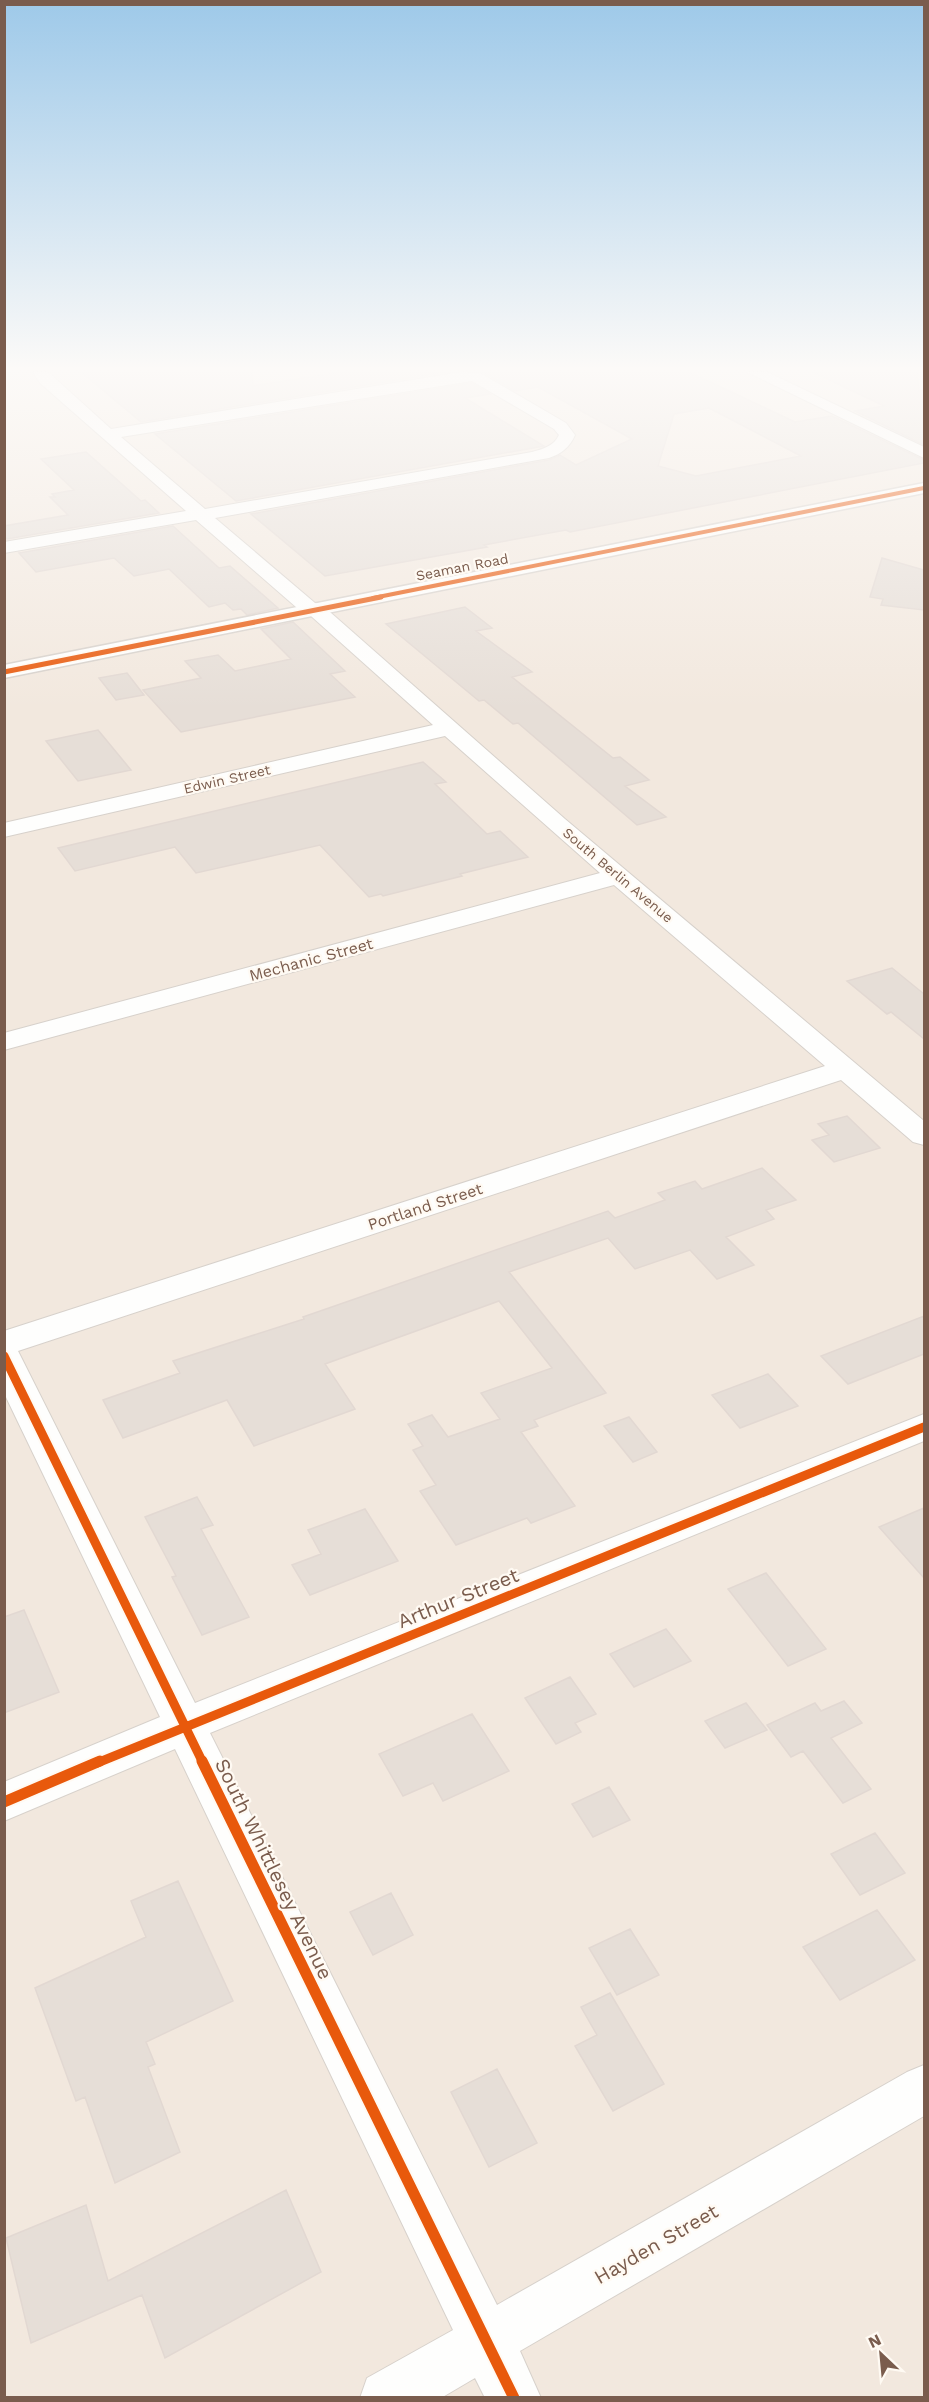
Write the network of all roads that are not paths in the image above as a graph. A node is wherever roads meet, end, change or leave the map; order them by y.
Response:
1 (167, 484) edge
2 (375, 484) edge
3 (924, 488) edge
4 (202, 514) junction
5 (4, 548) edge
6 (313, 610) junction
7 (4, 672) edge
8 (450, 728) junction
9 (4, 830) edge
10 (618, 876) junction
11 (4, 1042) edge
12 (846, 1069) junction
13 (924, 1136) edge
14 (4, 1343) edge
15 (4, 1356) edge
16 (924, 1427) edge
17 (186, 1725) junction
18 (4, 1802) edge
19 (924, 2089) edge
20 (487, 2342) junction
21 (387, 2397) edge
22 (514, 2397) edge

1 - 4 street, South Berlin Avenue
2 - 4 street
3 - 6 street, Seaman Road
4 - 5 street
4 - 6 street, South Berlin Avenue
6 - 7 street, Seaman Road
6 - 8 street, South Berlin Avenue
8 - 9 street, Edwin Street
8 - 10 street, South Berlin Avenue
10 - 11 street, Mechanic Street
10 - 12 street, South Berlin Avenue
12 - 13 street, South Berlin Avenue
12 - 14 street, Portland Street
15 - 17 street, South Whittlesey Avenue
16 - 17 street, Arthur Street
17 - 18 street, Arthur Street
17 - 20 street, South Whittlesey Avenue
19 - 20 street, Hayden Street
20 - 21 street, Hayden Street
20 - 22 street, South Whittlesey Avenue

